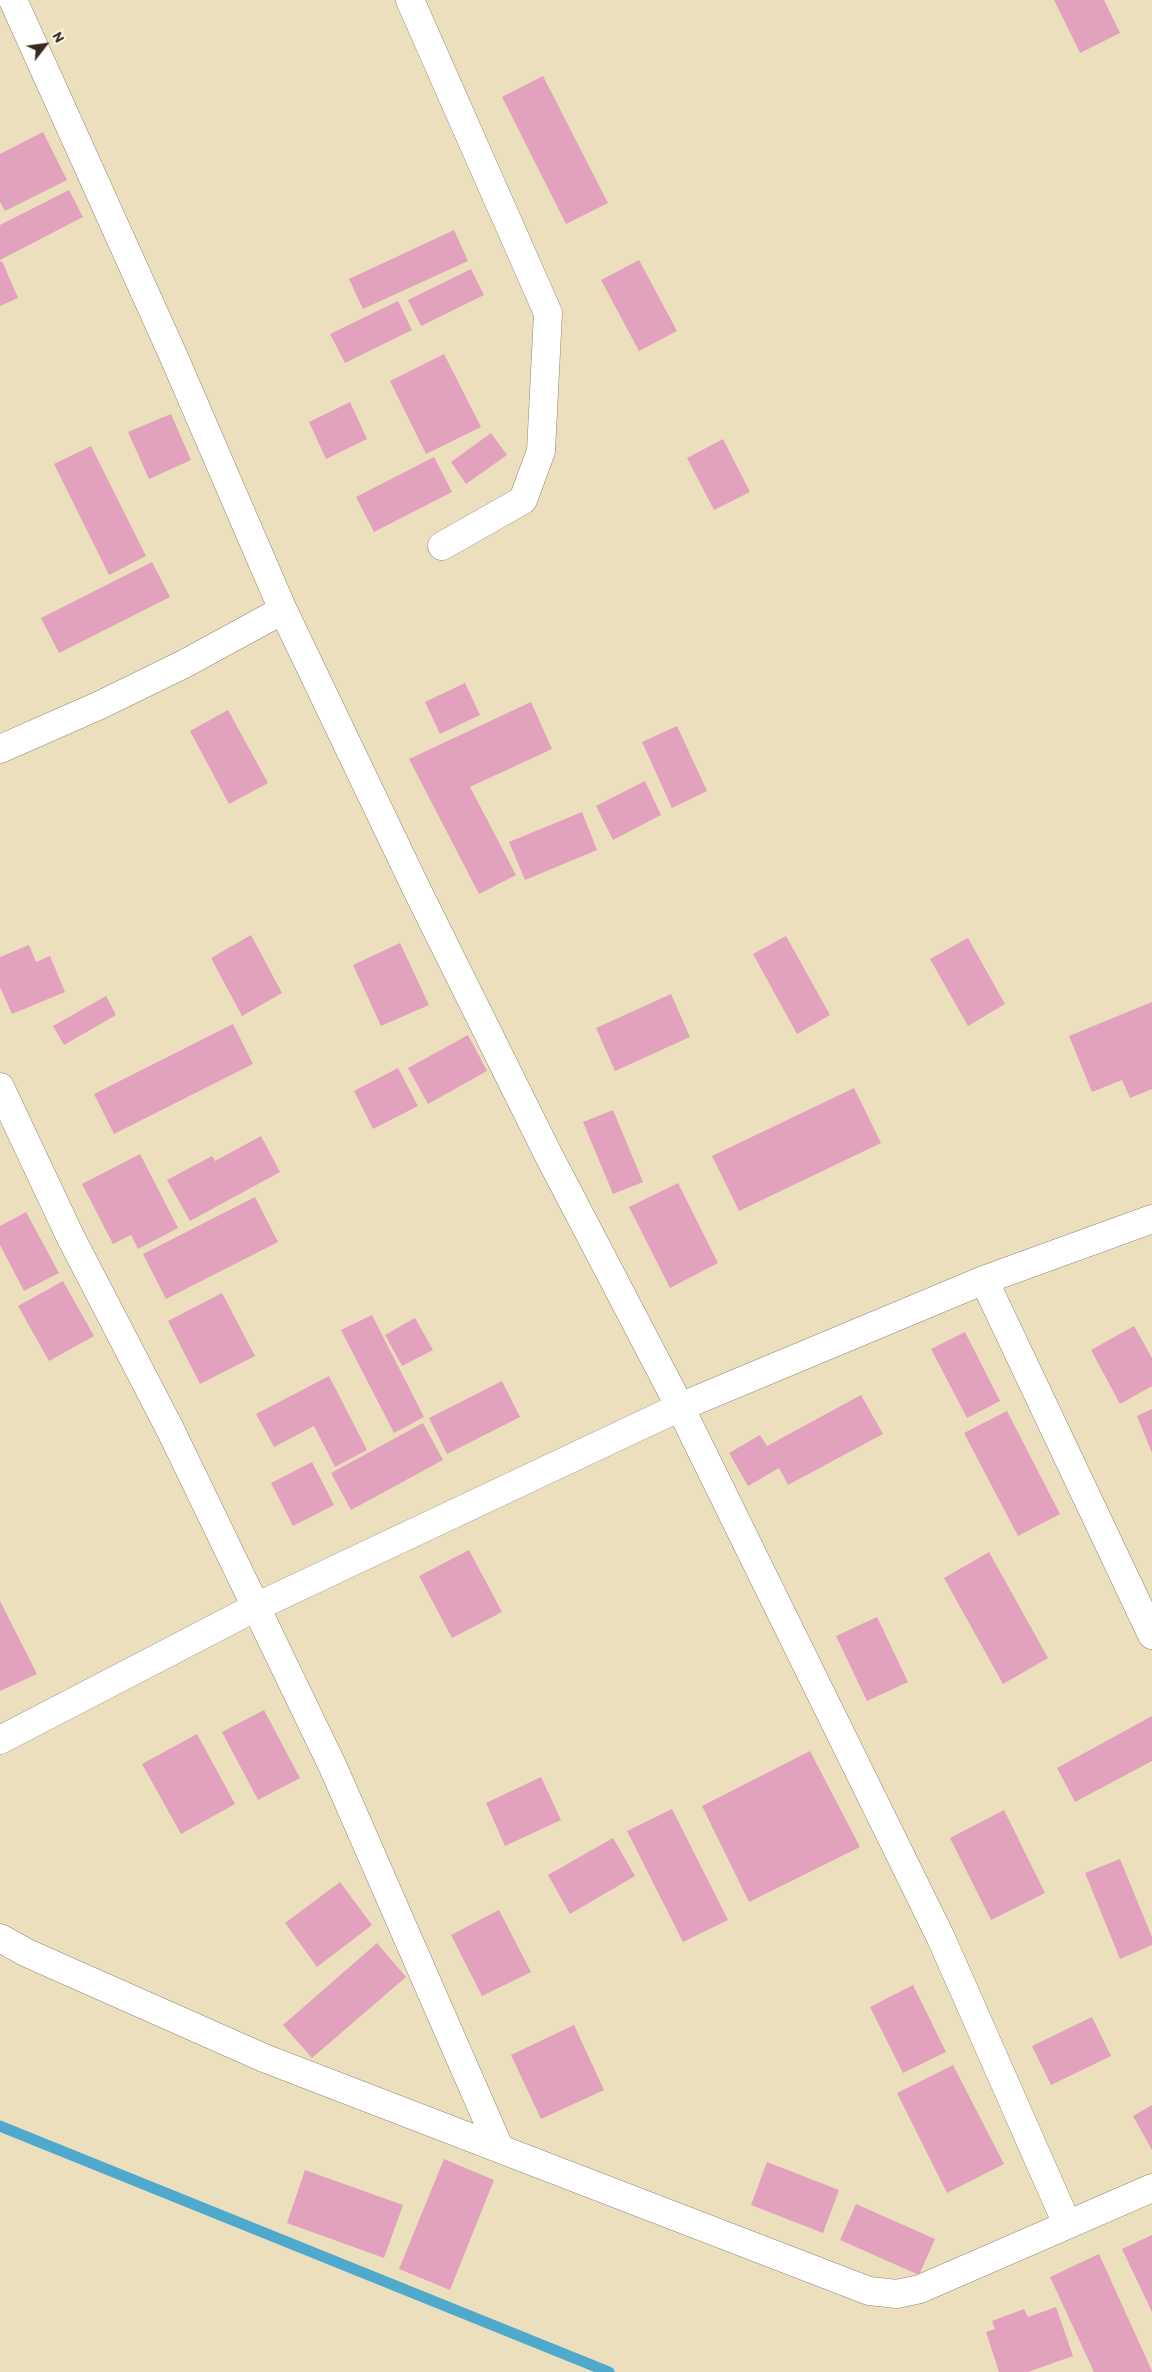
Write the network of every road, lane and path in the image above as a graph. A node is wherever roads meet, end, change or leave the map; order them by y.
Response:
1 (13, 0) edge
2 (410, 0) edge
3 (442, 546) dead end
4 (283, 610) junction
5 (0, 749) edge
6 (0, 1087) edge
7 (1152, 1219) edge
8 (984, 1280) junction
9 (680, 1407) junction
10 (256, 1607) junction
11 (1152, 1635) edge
12 (0, 1740) edge
13 (0, 1938) edge
14 (499, 2147) junction
15 (1152, 2188) edge
16 (1067, 2224) junction

1 - 4 street
2 - 3 street
4 - 5 street
4 - 9 street
6 - 10 street
7 - 8 street
8 - 9 street
8 - 11 street
9 - 10 street
9 - 16 street
10 - 12 street
10 - 14 street
13 - 14 street
14 - 16 street
15 - 16 street

